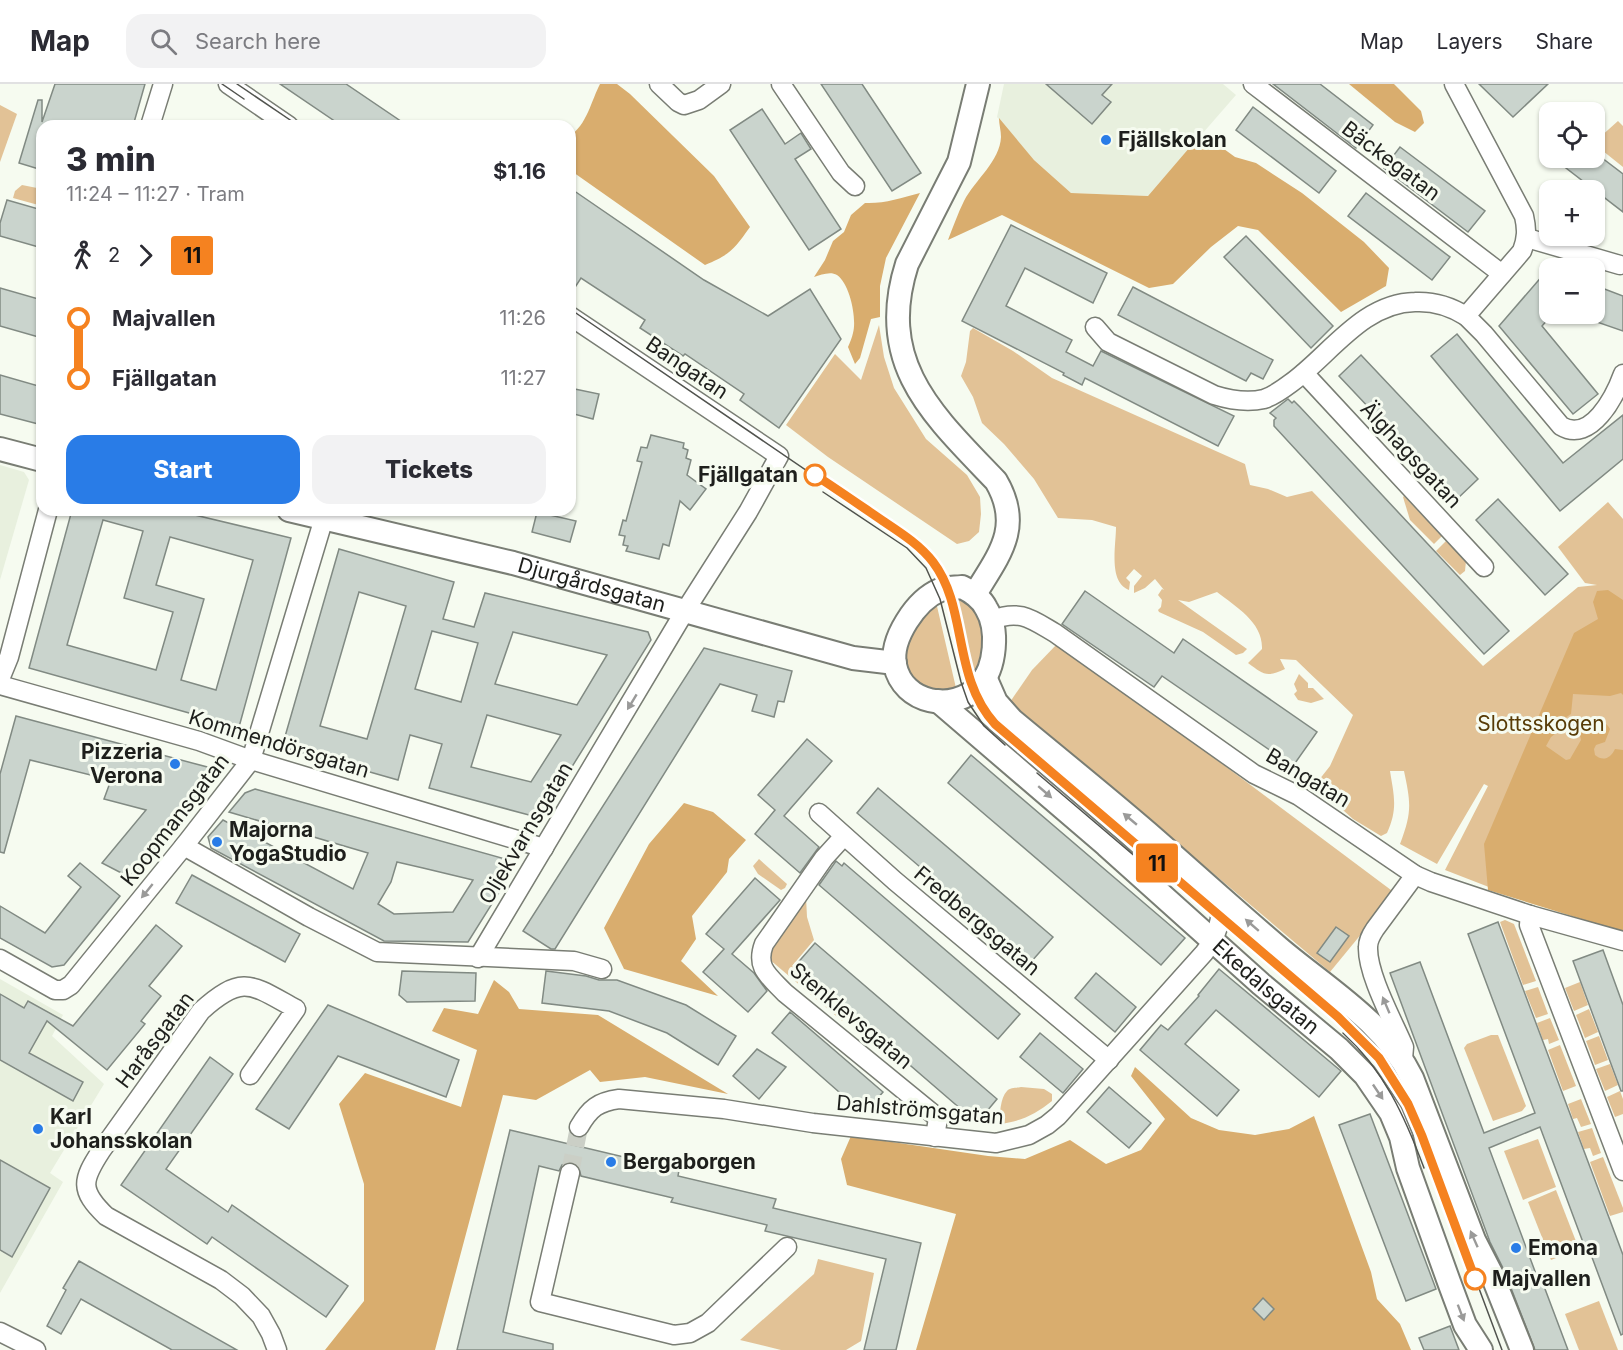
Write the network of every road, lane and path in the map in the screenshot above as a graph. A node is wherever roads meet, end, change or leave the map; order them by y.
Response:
1 (163, 84) edge
2 (228, 84) edge
3 (659, 84) edge
4 (721, 84) edge
5 (781, 84) edge
6 (978, 84) edge
7 (1253, 84) edge
8 (1454, 84) edge
9 (152, 120) edge
10 (280, 120) edge
11 (855, 186) dead end
12 (1527, 238) junction
13 (1620, 265) dead end
14 (1502, 274) junction
15 (1466, 316) junction
16 (576, 320) edge
17 (1095, 327) dead end
18 (1304, 374) junction
19 (1623, 374) edge
20 (0, 434) edge
21 (36, 443) edge
22 (0, 449) edge
23 (779, 456) joint
24 (36, 458) edge
25 (46, 516) edge
26 (315, 516) edge
27 (324, 518) junction
28 (1484, 567) dead end
29 (975, 594) junction
30 (686, 611) junction
31 (992, 620) junction
32 (895, 663) junction
33 (985, 677) junction
34 (0, 679) edge
35 (0, 685) edge
36 (938, 701) junction
37 (250, 760) junction
38 (819, 813) dead end
39 (844, 836) junction
40 (184, 846) junction
41 (544, 848) junction
42 (1415, 875) junction
43 (1222, 899) junction
44 (1530, 915) junction
45 (1623, 941) edge
46 (1214, 942) junction
47 (478, 958) junction
48 (0, 959) edge
49 (602, 969) dead end
50 (1402, 1059) junction
51 (1109, 1060) junction
52 (250, 1075) dead end
53 (579, 1127) tunnel mouth
54 (935, 1137) junction
55 (1623, 1171) edge
56 (570, 1173) tunnel mouth
57 (787, 1246) dead end
58 (0, 1332) edge
59 (36, 1350) edge
60 (277, 1350) edge
61 (1481, 1350) edge
62 (1522, 1350) edge

1 - 9 street
2 - 10 street
3 - 4 street
5 - 11 street
6 - 29 street
7 - 14 street, Bäckegatan
8 - 12 street
12 - 13 street
12 - 14 street
14 - 15 street
15 - 18 street
15 - 19 street
16 - 23 street, Bangatan
17 - 18 street
18 - 28 street, Älghagsgatan
20 - 21 street
22 - 24 street
23 - 30 street, Oljekvarnsgatan
25 - 34 street
26 - 27 street, Djurgårdsgatan
27 - 30 street, Djurgårdsgatan
27 - 37 street, Koopmansgatan
29 - 31 street
29 - 32 street
30 - 32 street, Djurgårdsgatan
30 -> 41 street, Oljekvarnsgatan
31 - 33 street
31 - 42 street, Bangatan
32 - 36 street
33 - 36 street
43 -> 33 street, Ekedalsgatan
35 - 37 street, Kommendörsgatan
36 -> 46 street, Ekedalsgatan
37 - 40 street, Koopmansgatan
37 - 41 street, Kommendörsgatan
38 - 39 street, Fredbergsgatan
39 - 51 street, Fredbergsgatan
39 - 54 street, Stenklevsgatan
40 - 47 street
40 -> 48 street, Koopmansgatan
41 - 47 street, Oljekvarnsgatan
42 - 44 street, Bangatan
50 -> 42 street, Ekedalsgatan
43 - 46 street, Dahlströmsgatan
50 -> 43 street, Ekedalsgatan
44 - 45 street, Bangatan
44 - 55 street
46 - 51 street, Dahlströmsgatan
46 -> 61 street, Ekedalsgatan
47 - 49 street
62 -> 50 street, Ekedalsgatan
51 - 54 street, Dahlströmsgatan
52 - 60 street, Haråsgatan
53 - 54 street, Dahlströmsgatan
56 - 57 street
58 - 59 street

